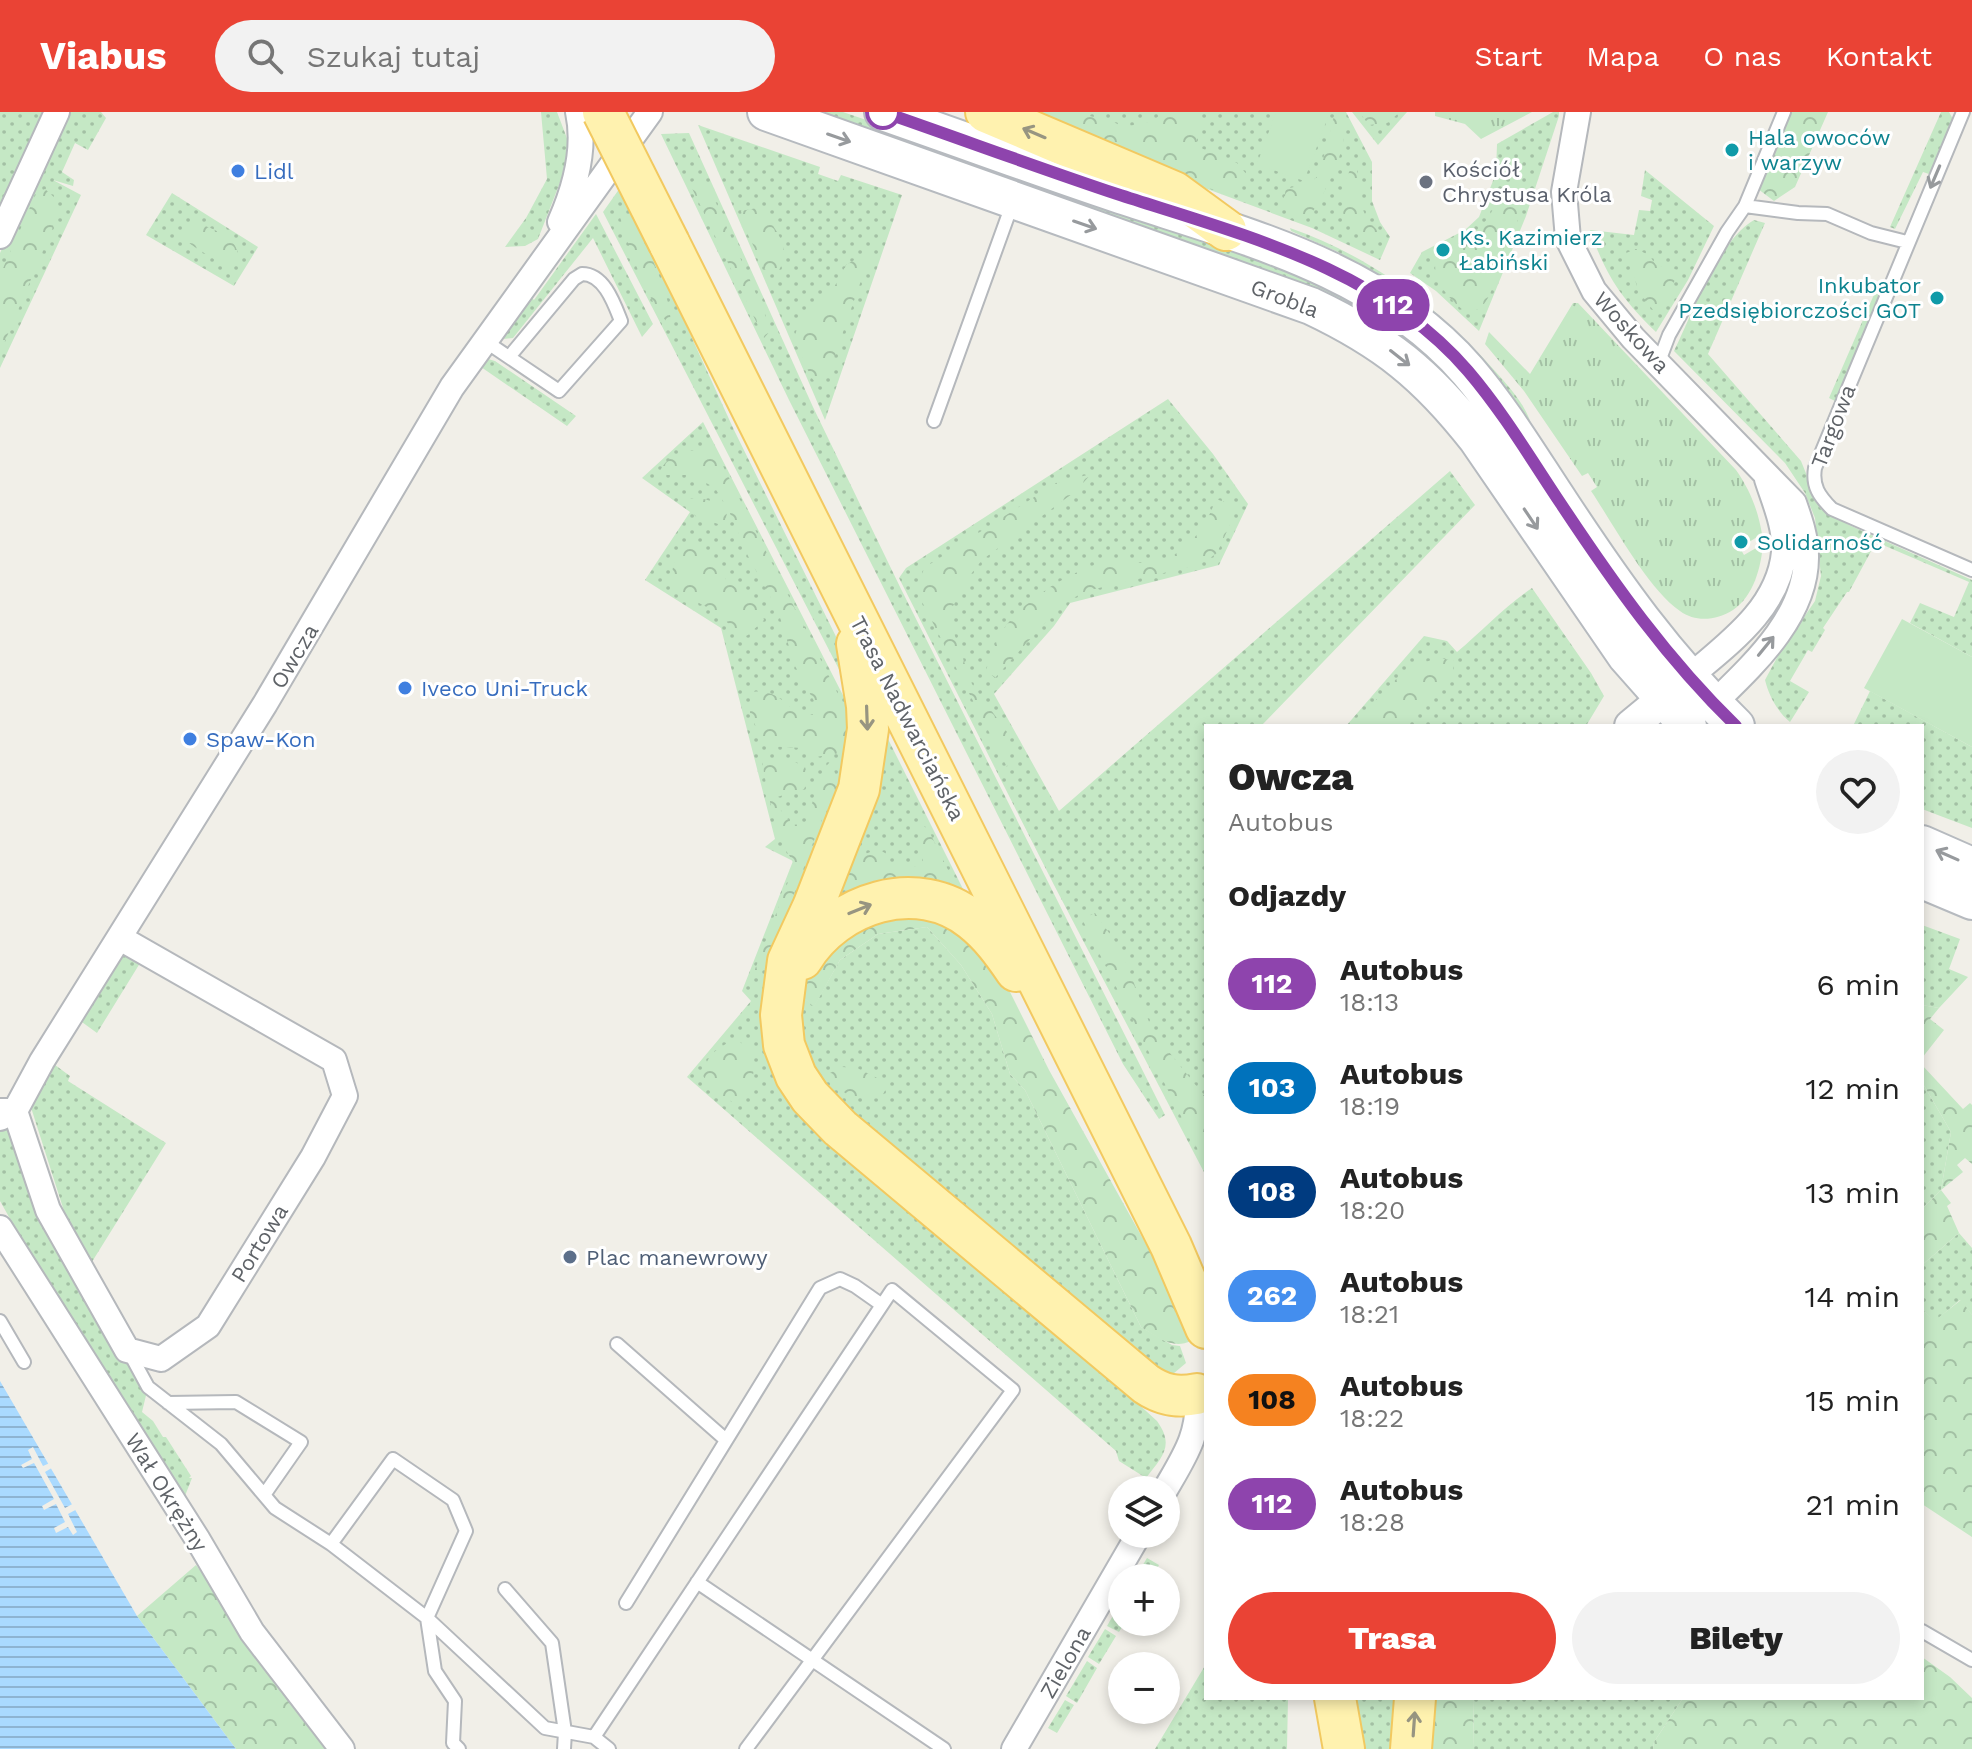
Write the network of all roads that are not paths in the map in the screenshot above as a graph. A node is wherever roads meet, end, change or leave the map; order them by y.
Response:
1 (57, 112) edge
2 (578, 112) edge
3 (603, 112) edge
4 (631, 112) edge
5 (650, 112) edge
6 (766, 112) edge
7 (883, 112) edge
8 (986, 112) edge
9 (1578, 112) edge
10 (1784, 112) edge
11 (1963, 112) edge
12 (1014, 199) junction
13 (1745, 206) junction
14 (1226, 230) junction
15 (0, 236) edge
16 (682, 238) junction
17 (1907, 242) junction
18 (543, 260) junction
19 (485, 341) junction
20 (509, 357) junction
21 (1658, 364) junction
22 (934, 421) dead end
23 (1765, 472) junction
24 (1972, 570) edge
25 (855, 613) junction
26 (1694, 712) edge
27 (1640, 724) edge
28 (1924, 845) edge
29 (1972, 866) edge
30 (1924, 881) edge
31 (1972, 901) edge
32 (120, 938) junction
33 (786, 982) junction
34 (1078, 1060) junction
35 (5, 1113) edge
36 (0, 1228) edge
37 (1189, 1248) edge
38 (882, 1305) junction
39 (1204, 1319) edge
40 (0, 1321) edge
41 (617, 1344) dead end
42 (127, 1350) junction
43 (24, 1362) dead end
44 (1201, 1392) edge
45 (168, 1403) junction
46 (726, 1440) junction
47 (1173, 1476) edge
48 (264, 1495) junction
49 (331, 1544) junction
50 (1131, 1548) edge
51 (697, 1582) junction
52 (505, 1589) dead end
53 (626, 1603) dead end
54 (427, 1618) junction
55 (1924, 1632) edge
56 (813, 1660) junction
57 (1972, 1660) edge
58 (1311, 1700) edge
59 (1335, 1700) edge
60 (1415, 1700) edge
61 (565, 1732) junction
62 (594, 1737) junction
63 (342, 1749) edge
64 (459, 1749) edge
65 (564, 1749) edge
66 (609, 1749) edge
67 (746, 1749) edge
68 (944, 1749) edge
69 (1014, 1749) edge
70 (1319, 1749) edge
71 (1344, 1749) edge
72 (1411, 1749) edge

1 - 15 street
2 - 18 street, Owcza
3 - 16 main road, Trasa Nadwarciańska, bridge
4 - 16 main road, Trasa Nadwarciańska
5 - 18 street, Owcza
6 -> 12 main road, Grobla
7 - 14 main road, Grobla
14 -> 8 main road
9 - 21 street, Woskowa
10 - 13 lane
11 -> 17 lane, Targowa
12 - 22 lane
12 -> 26 main road, Grobla
13 - 17 lane
13 - 21 lane
14 - 26 main road, Grobla
16 - 25 main road, Trasa Nadwarciańska
16 - 37 main road, Trasa Nadwarciańska
17 - 24 lane, Targowa
18 - 19 street, Owcza
19 - 20 lane
19 - 32 street, Owcza
20 - 20 lane
21 - 23 street, Woskowa
23 - 26 street, Woskowa
26 -> 23 street, Woskowa
25 -> 33 main road
25 - 34 main road, Trasa Nadwarciańska
26 - 27 street
29 -> 28 main road
30 - 31 main road
32 - 35 street, Owcza
32 - 42 street, Portowa
33 -> 34 main road
33 - 44 main road
34 - 37 main road, Trasa Nadwarciańska
35 - 42 street
36 - 63 street, Wał Okrężny
37 - 39 main road, Trasa Nadwarciańska
38 - 46 lane
38 - 51 lane
38 - 56 lane
40 - 43 lane
41 - 46 lane
42 - 45 lane
44 - 47 street
45 - 48 lane
45 - 48 lane
46 - 53 lane
48 - 49 lane
49 - 54 lane
49 - 54 lane
50 - 69 street, Zielona
51 - 56 lane
51 - 62 lane
52 - 61 lane
54 - 61 lane
54 - 64 lane
55 - 57 lane
56 - 67 lane
56 - 68 lane
58 - 70 main road
59 - 71 main road
72 -> 60 main road
61 - 62 lane
61 - 65 lane
62 - 66 lane

